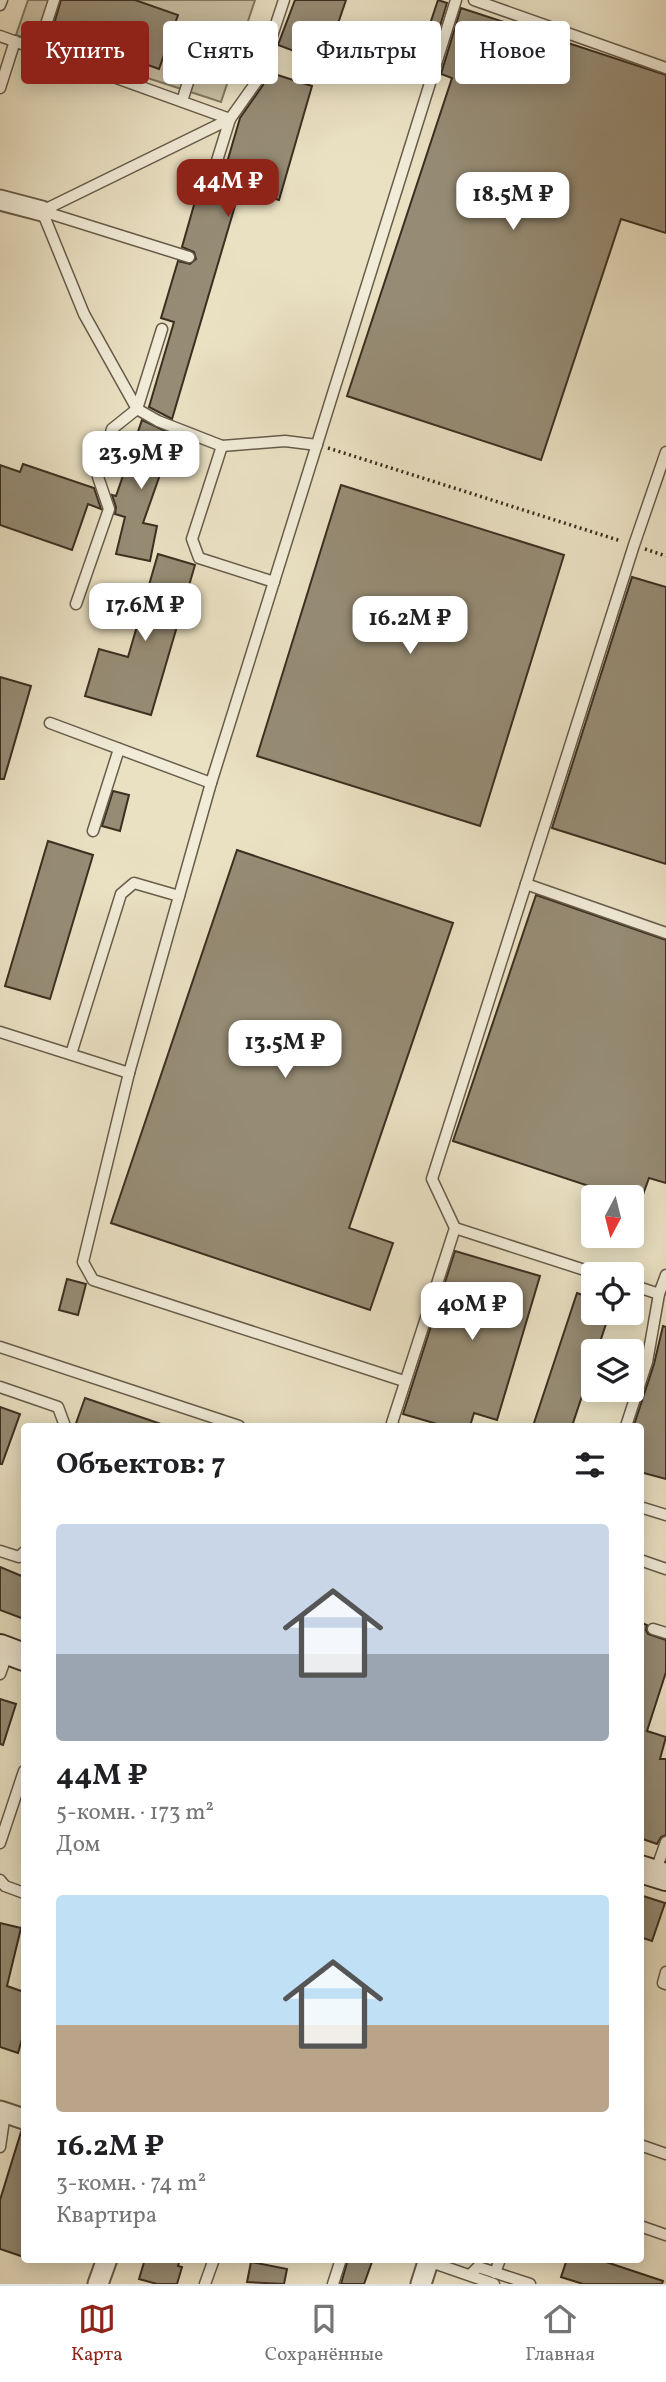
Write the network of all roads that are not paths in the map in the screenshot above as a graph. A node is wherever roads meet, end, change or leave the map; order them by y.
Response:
1 (2, 0) edge
2 (54, 0) edge
3 (284, 0) edge
4 (456, 0) edge
5 (474, 0) edge
6 (0, 5) edge
7 (47, 21) edge
8 (277, 21) edge
9 (0, 36) edge
10 (15, 41) junction
11 (21, 43) edge
12 (666, 68) edge
13 (133, 84) edge
14 (188, 84) edge
15 (254, 84) edge
16 (0, 88) edge
17 (182, 102) junction
18 (230, 119) junction
19 (206, 196) dead end
20 (0, 200) edge
21 (43, 211) junction
22 (189, 257) dead end
23 (162, 329) dead end
24 (137, 409) junction
25 (317, 445) junction
26 (222, 446) junction
27 (666, 452) edge
28 (274, 582) junction
29 (76, 604) dead end
30 (50, 723) dead end
31 (119, 749) junction
32 (211, 783) junction
33 (93, 831) dead end
34 (526, 884) junction
35 (179, 896) junction
36 (666, 933) edge
37 (0, 1032) edge
38 (71, 1055) junction
39 (129, 1073) junction
40 (455, 1227) junction
41 (581, 1269) edge
42 (666, 1275) edge
43 (644, 1289) edge
44 (659, 1294) junction
45 (0, 1347) edge
46 (404, 1381) junction
47 (0, 1387) edge
48 (64, 1423) edge
49 (230, 1423) edge
50 (392, 1423) edge
51 (627, 1423) edge
52 (644, 1508) edge
53 (666, 1516) edge
54 (0, 1551) edge
55 (21, 1555) edge
56 (644, 1561) edge
57 (666, 1569) edge
58 (653, 1629) dead end
59 (666, 1633) edge
60 (21, 1780) edge
61 (666, 1842) edge
62 (0, 1843) edge
63 (654, 1873) edge
64 (0, 1880) edge
65 (21, 1892) edge
66 (666, 1972) edge
67 (666, 1984) edge
68 (2, 2112) edge
69 (21, 2118) edge
70 (644, 2146) edge
71 (0, 2147) edge
72 (666, 2154) edge
73 (644, 2227) edge
74 (666, 2235) edge
75 (106, 2263) edge
76 (213, 2263) edge
77 (340, 2263) edge
78 (426, 2263) edge
79 (435, 2263) edge
80 (495, 2278) edge
81 (99, 2284) edge
82 (205, 2284) edge
83 (333, 2284) edge
84 (421, 2284) edge
85 (530, 2284) edge

1 - 6 lane
2 - 7 lane
3 - 8 lane
4 - 25 lane
5 - 12 lane
9 - 10 lane
10 - 11 lane
10 - 16 lane
13 - 17 lane
14 - 17 lane
15 - 18 lane
17 - 18 lane
18 - 19 lane
18 - 21 lane
20 - 21 street
21 - 22 lane
21 - 24 lane
23 - 24 lane
24 - 26 lane
24 - 29 lane
25 - 26 lane
25 - 28 lane
26 - 28 lane
27 - 34 lane
28 - 32 lane
30 - 31 lane
31 - 32 lane
31 - 33 lane
32 - 35 lane
34 - 36 lane
34 - 40 lane
35 - 38 lane
35 - 39 lane
37 - 38 lane
38 - 39 lane
39 - 46 lane
40 - 41 lane
40 - 46 lane
42 - 44 lane
43 - 44 lane
44 - 51 lane
45 - 49 lane
46 - 50 lane
47 - 48 lane
52 - 53 lane
54 - 55 lane
56 - 57 lane
58 - 59 lane
60 - 62 lane
61 - 63 lane
64 - 65 lane
66 - 67 lane
68 - 69 street
68 - 71 lane
70 - 72 lane
73 - 74 lane
75 - 81 street
76 - 82 lane
77 - 83 lane
78 - 84 street
79 - 80 lane
80 - 85 lane

